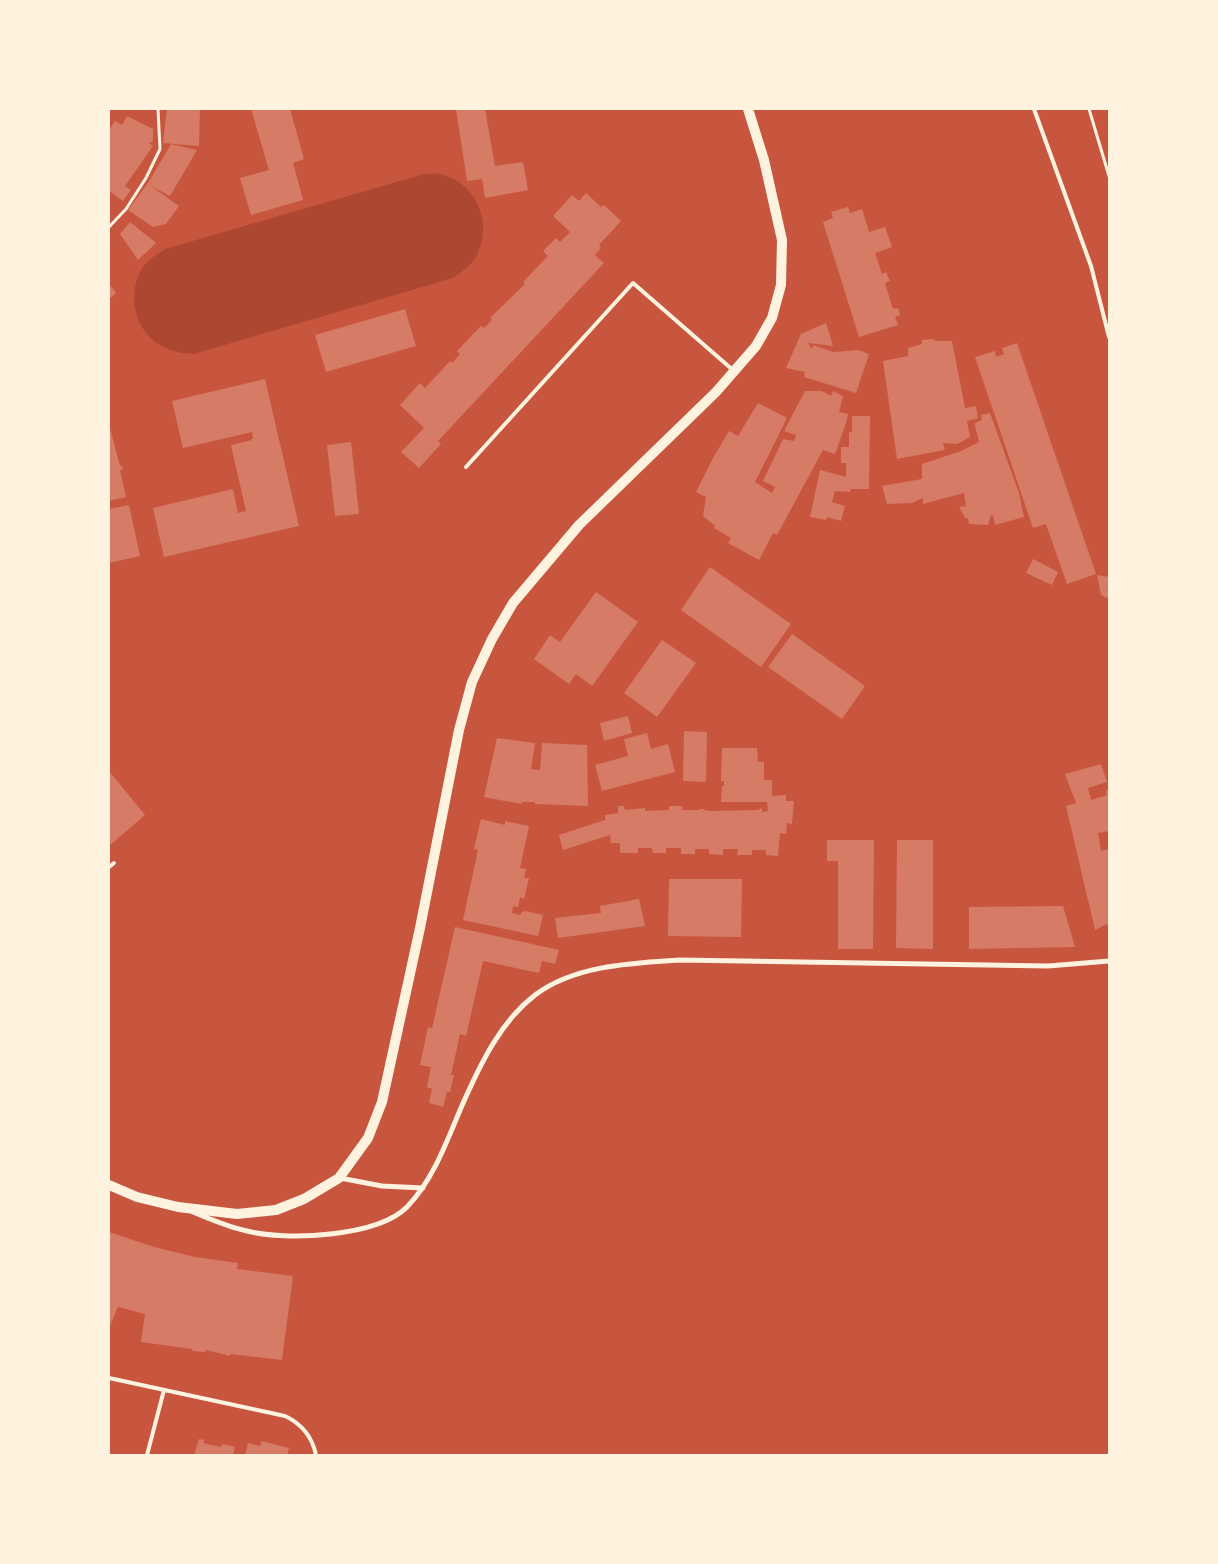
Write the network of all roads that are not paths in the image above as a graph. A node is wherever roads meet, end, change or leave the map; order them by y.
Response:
1 (748, 109) edge
2 (1034, 109) edge
3 (1109, 337) edge
4 (734, 371) junction
5 (466, 467) dead end
6 (114, 863) dead end
7 (109, 867) edge
8 (1109, 961) edge
9 (339, 1178) junction
10 (109, 1185) edge
11 (423, 1188) junction
12 (178, 1207) junction
13 (109, 1378) edge
14 (164, 1390) junction
15 (147, 1455) edge
16 (316, 1455) edge

1 - 4 main road
2 - 3 lane
4 - 5 lane
4 - 9 main road
6 - 7 lane
8 - 11 street
9 - 11 street
9 - 12 main road
10 - 12 main road
11 - 12 street
13 - 14 lane
14 - 15 lane
14 - 16 lane

